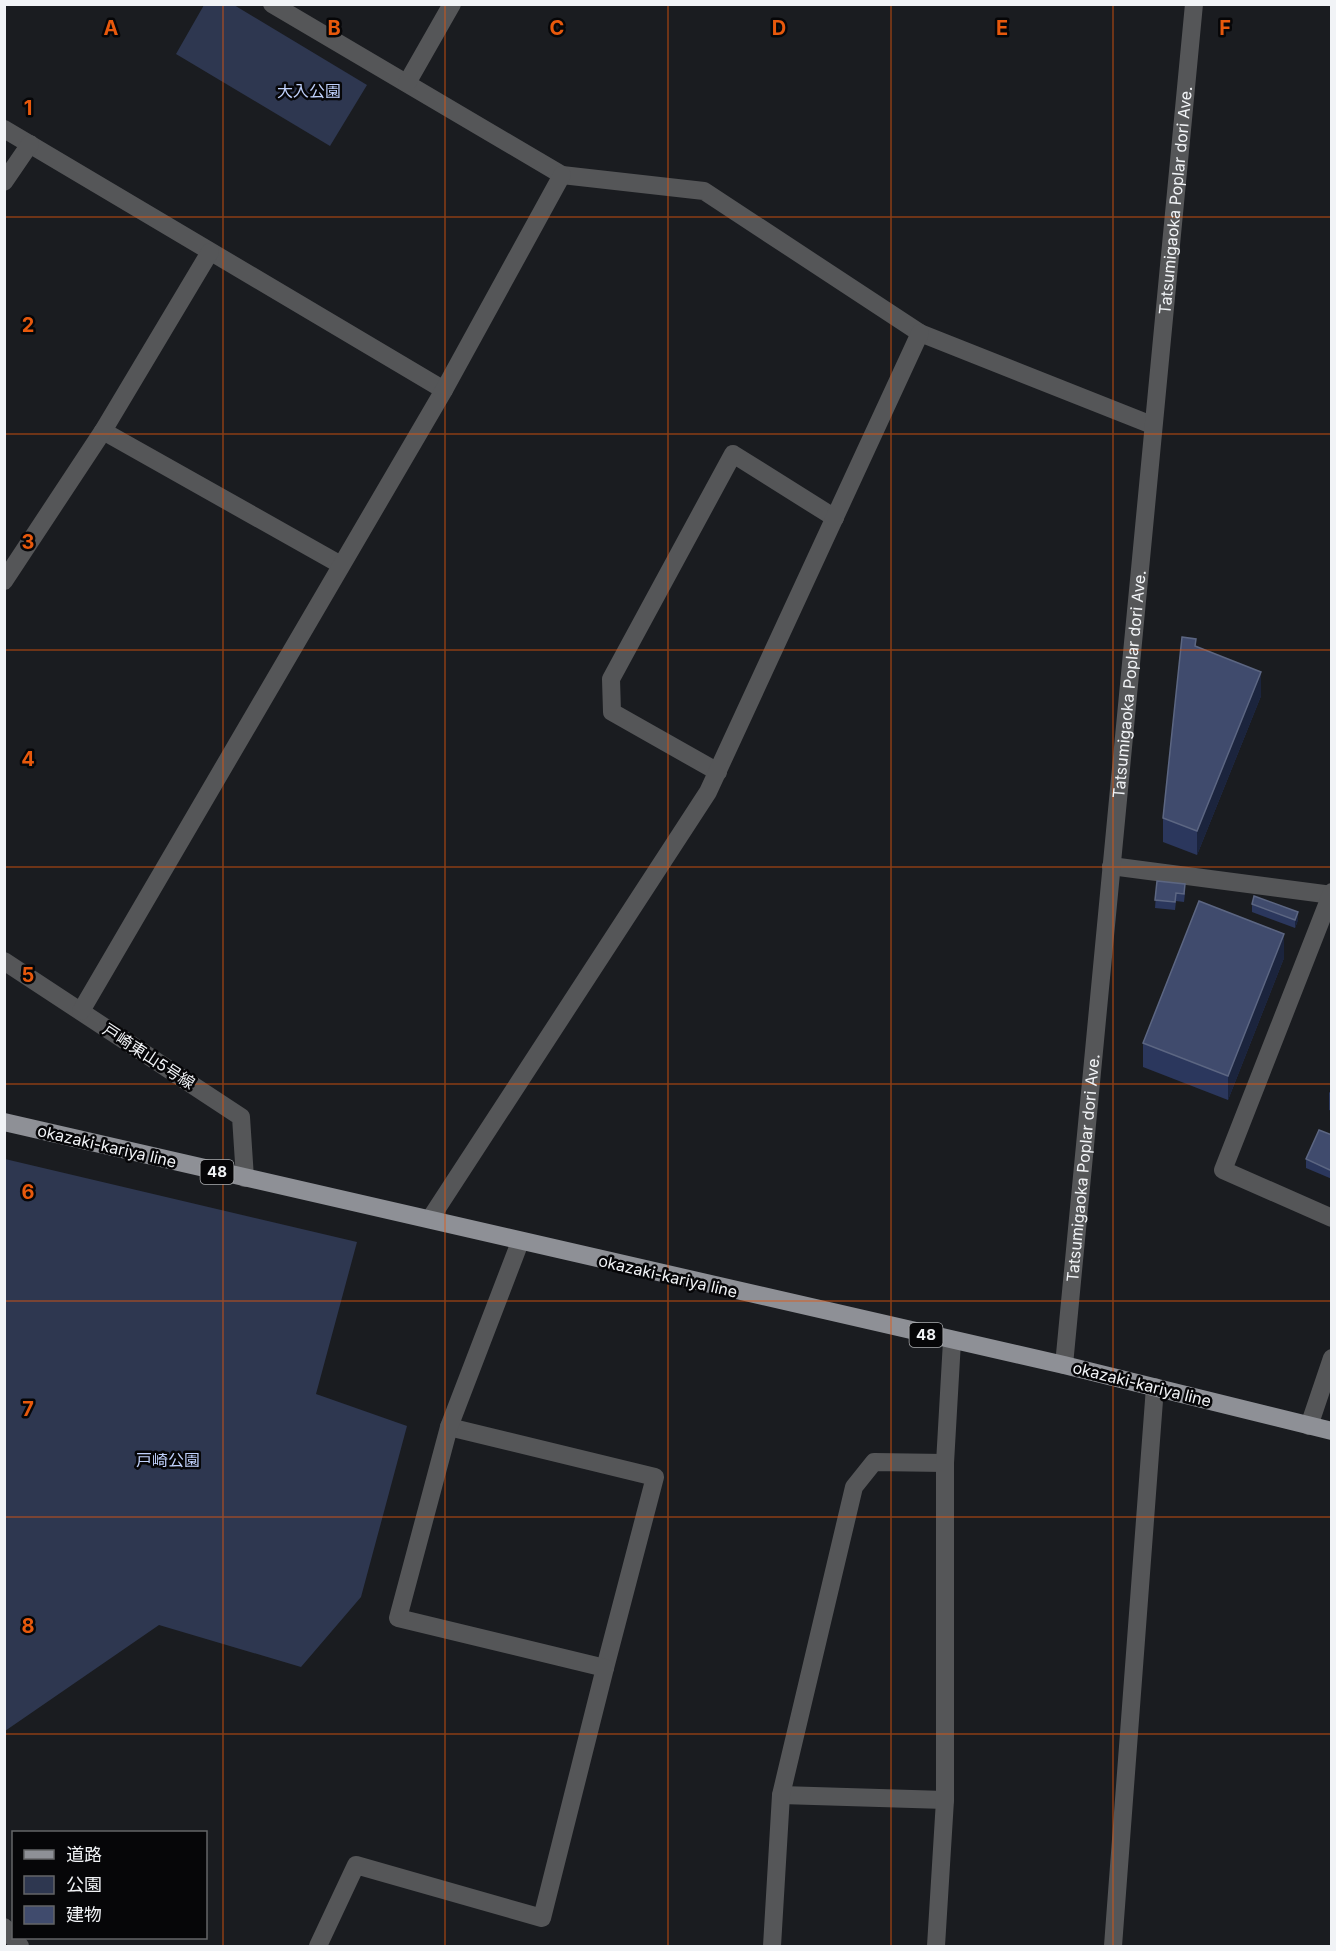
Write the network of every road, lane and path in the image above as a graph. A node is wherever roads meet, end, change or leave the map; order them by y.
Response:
1 (272, 4) edge
2 (452, 4) edge
3 (1194, 4) edge
4 (407, 83) junction
5 (4, 129) edge
6 (30, 144) junction
7 (562, 175) junction
8 (4, 182) edge
9 (210, 252) junction
10 (920, 333) junction
11 (444, 390) junction
12 (1152, 425) junction
13 (103, 431) junction
14 (835, 518) junction
15 (341, 564) junction
16 (4, 581) edge
17 (718, 772) junction
18 (1111, 866) junction
19 (1331, 894) edge
20 (4, 961) edge
21 (81, 1011) junction
22 (4, 1122) edge
23 (245, 1178) junction
24 (1332, 1218) edge
25 (430, 1220) junction
26 (520, 1242) junction
27 (952, 1341) junction
28 (1332, 1358) edge
29 (1064, 1365) junction
30 (1155, 1387) junction
31 (1309, 1426) junction
32 (449, 1427) junction
33 (1332, 1431) edge
34 (945, 1463) junction
35 (605, 1668) junction
36 (781, 1796) junction
37 (945, 1800) junction
38 (318, 1947) edge
39 (772, 1947) edge
40 (936, 1947) edge
41 (1113, 1947) edge

1 - 4 street
2 - 4 street
3 - 12 street, Tatsumigaoka Poplar dori Ave.
4 - 7 street
5 - 6 street
6 - 8 street
6 - 9 street
7 - 10 street
7 - 11 street
9 - 11 street
9 - 13 street
10 - 12 street
10 - 14 street
11 - 15 street
12 - 18 street, Tatsumigaoka Poplar dori Ave.
13 - 15 street
13 - 16 street
14 - 17 street
14 - 17 street
15 - 21 street
17 - 25 street
18 - 19 street
18 - 29 street, Tatsumigaoka Poplar dori Ave.
19 - 24 street
20 - 21 street, 戸崎東山5号線
21 - 23 street, 戸崎東山5号線
22 - 23 main road, okazaki-kariya line / 48
23 - 25 main road, okazaki-kariya line / 48
25 - 26 main road, okazaki-kariya line / 48
26 - 27 main road, okazaki-kariya line / 48
26 - 32 street
27 - 29 main road, okazaki-kariya line / 48
27 - 34 street
28 - 31 street
29 - 30 main road, okazaki-kariya line / 48
30 - 31 main road, okazaki-kariya line / 48
30 - 41 street
31 - 33 main road, okazaki-kariya line / 48
32 - 35 street
32 - 35 street
34 - 36 street
34 - 37 street
35 - 38 street
36 - 37 street
36 - 39 street
37 - 40 street

